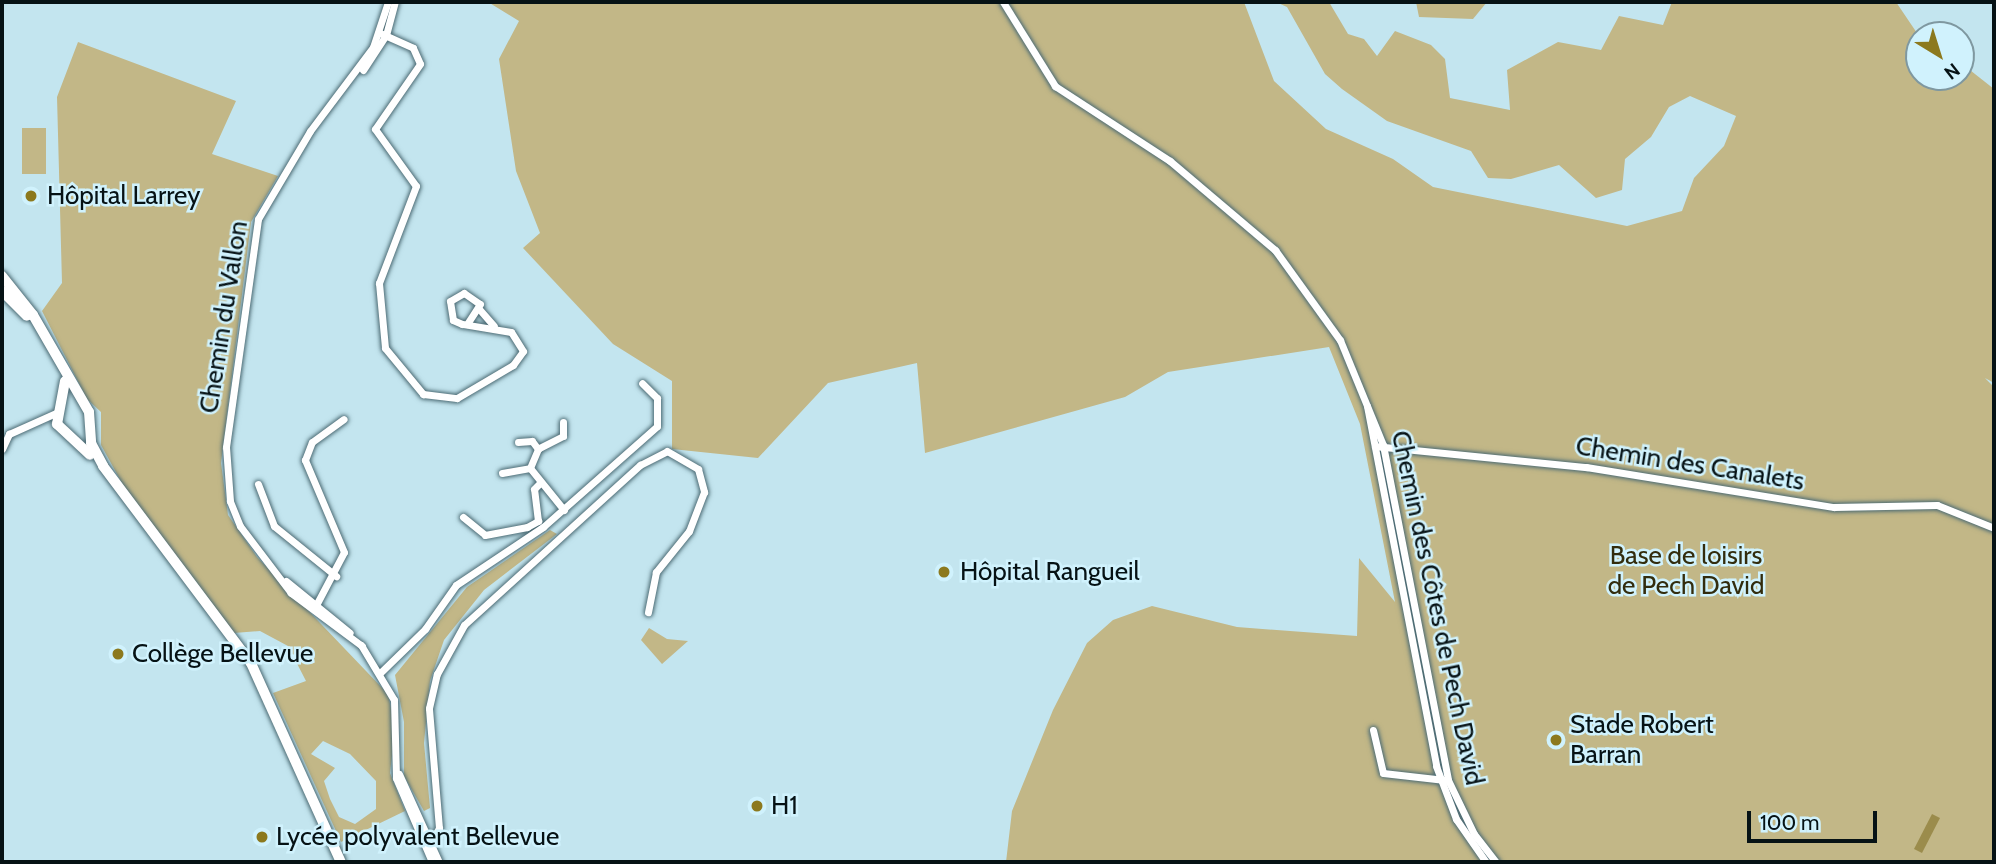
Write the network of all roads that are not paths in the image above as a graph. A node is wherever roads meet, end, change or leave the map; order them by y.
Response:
1 (388, 2) edge
2 (395, 2) edge
3 (1003, 2) edge
4 (383, 34) junction
5 (2, 276) edge
6 (2, 291) edge
7 (480, 310) junction
8 (467, 324) junction
9 (494, 326) junction
10 (41, 330) junction
11 (65, 380) junction
12 (642, 383) dead end
13 (81, 404) junction
14 (60, 409) junction
15 (345, 419) dead end
16 (564, 422) dead end
17 (43, 423) junction
18 (89, 425) junction
19 (59, 428) junction
20 (73, 435) junction
21 (518, 442) dead end
22 (1379, 445) junction
23 (2, 449) edge
24 (538, 449) junction
25 (530, 468) junction
26 (502, 473) dead end
27 (540, 483) junction
28 (258, 484) dead end
29 (128, 499) junction
30 (564, 510) junction
31 (463, 517) dead end
32 (1994, 528) edge
33 (336, 576) junction
34 (313, 609) junction
35 (648, 612) dead end
36 (381, 672) junction
37 (1373, 730) dead end
38 (1444, 780) junction
39 (436, 812) junction
40 (426, 836) junction
41 (341, 862) edge
42 (432, 862) edge
43 (439, 862) edge
44 (1486, 862) edge
45 (1496, 862) edge

1 - 4 street, Chemin du Vallon
2 - 4 street, Chemin du Vallon
3 - 22 street, Chemin des Côtes de Pech David
4 - 9 street
4 - 34 street, Chemin du Vallon
5 - 10 street
6 - 10 street
7 - 8 street
7 - 8 street
7 - 9 street
8 - 9 street
10 - 11 street
11 - 13 street
11 - 14 street
12 - 30 street
13 - 14 street
13 - 18 street
14 - 17 street
14 - 19 street
15 - 33 street
16 - 24 street
17 - 19 street
17 - 23 street
18 - 20 street
18 - 29 street
19 - 20 street
20 - 29 street
21 - 24 street
22 - 32 street, Chemin des Canalets
22 - 38 street, Chemin des Côtes de Pech David
24 - 25 street
25 - 26 street
25 - 27 street
27 - 30 street
27 - 31 street
28 - 33 street
29 - 41 street
30 - 36 street
33 - 34 street
34 - 36 street, Chemin du Vallon
35 - 39 street
36 - 40 street, Chemin du Vallon
37 - 38 street
38 - 44 street, Chemin des Côtes de Pech David
38 - 45 street, Chemin des Côtes de Pech David
39 - 40 street
39 - 40 street
40 - 42 street, Chemin du Vallon
40 - 43 street, Chemin du Vallon

